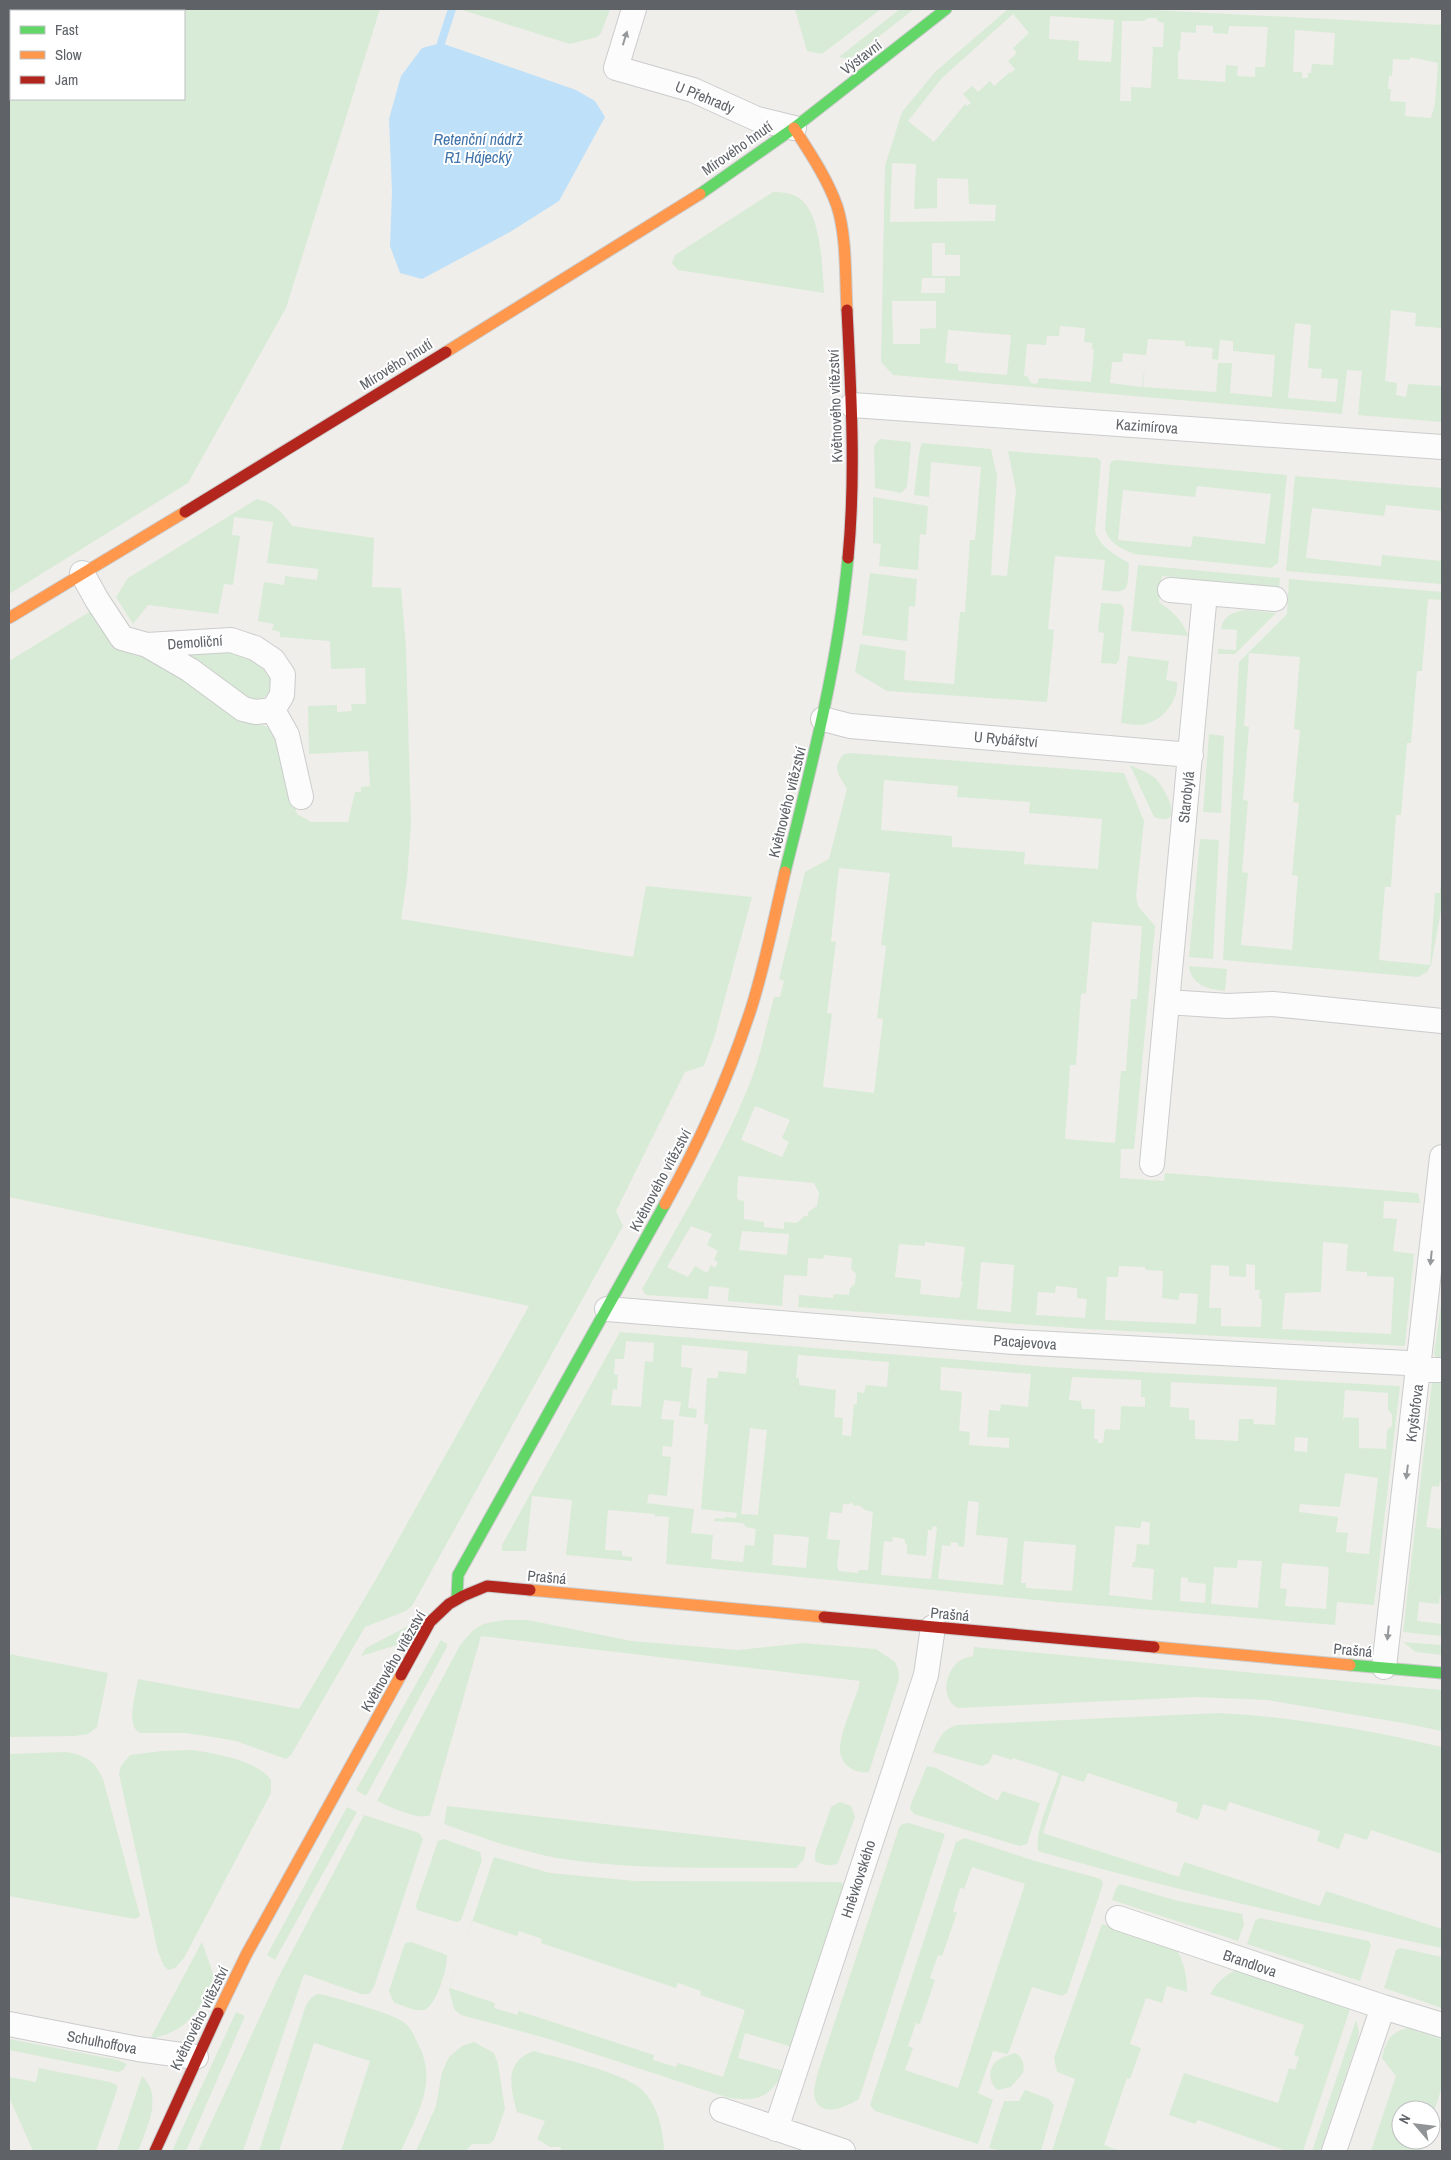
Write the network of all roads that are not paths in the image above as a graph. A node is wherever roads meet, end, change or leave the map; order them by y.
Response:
1 (634, 9) edge
2 (946, 9) edge
3 (794, 128) junction
4 (852, 405) junction
5 (1442, 447) edge
6 (82, 573) junction
7 (1170, 590) dead end
8 (1205, 593) junction
9 (1274, 599) dead end
10 (9, 618) edge
11 (147, 645) junction
12 (274, 710) junction
13 (822, 719) junction
14 (1190, 755) junction
15 (301, 797) dead end
16 (1167, 1002) junction
17 (1442, 1021) edge
18 (1442, 1157) edge
19 (1152, 1164) dead end
20 (607, 1309) junction
21 (1431, 1370) edge
22 (457, 1598) junction
23 (933, 1628) junction
24 (1384, 1667) junction
25 (1442, 1673) edge
26 (1118, 1918) dead end
27 (1382, 2007) junction
28 (9, 2024) edge
29 (1442, 2025) edge
30 (196, 2057) junction
31 (722, 2110) dead end
32 (776, 2129) junction
33 (155, 2151) edge
34 (843, 2151) edge
35 (1334, 2151) edge

3 -> 1 street, U Přehrady
2 - 3 street, Výstavní
3 - 4 street, Květnového vítězství
3 - 6 street, Mírového hnutí
4 - 5 street, Kazimírova
4 - 13 street, Květnového vítězství
6 - 10 street, Mírového hnutí
6 - 11 street, Demoliční
7 - 8 street
8 - 9 street
8 - 14 street, Starobylá
11 - 12 street, Demoliční
11 - 12 street, Demoliční
12 - 15 street
13 - 14 street, U Rybářství
13 - 20 street, Květnového vítězství
14 - 16 street, Starobylá
16 - 17 street
16 - 19 street, Starobylá
18 -> 21 street, Kryštofova
20 - 21 street, Pacajevova
20 - 22 street, Květnového vítězství
21 -> 24 street, Kryštofova
22 - 23 street, Prašná
22 - 30 street, Květnového vítězství
23 - 24 street, Prašná
23 - 32 street, Hněvkovského
24 - 25 street, Prašná
26 - 27 street, Brandlova
27 - 29 street, Brandlova
27 - 35 street
28 - 30 street, Schulhoffova
30 - 33 street, Květnového vítězství
31 - 32 street
32 - 34 street

